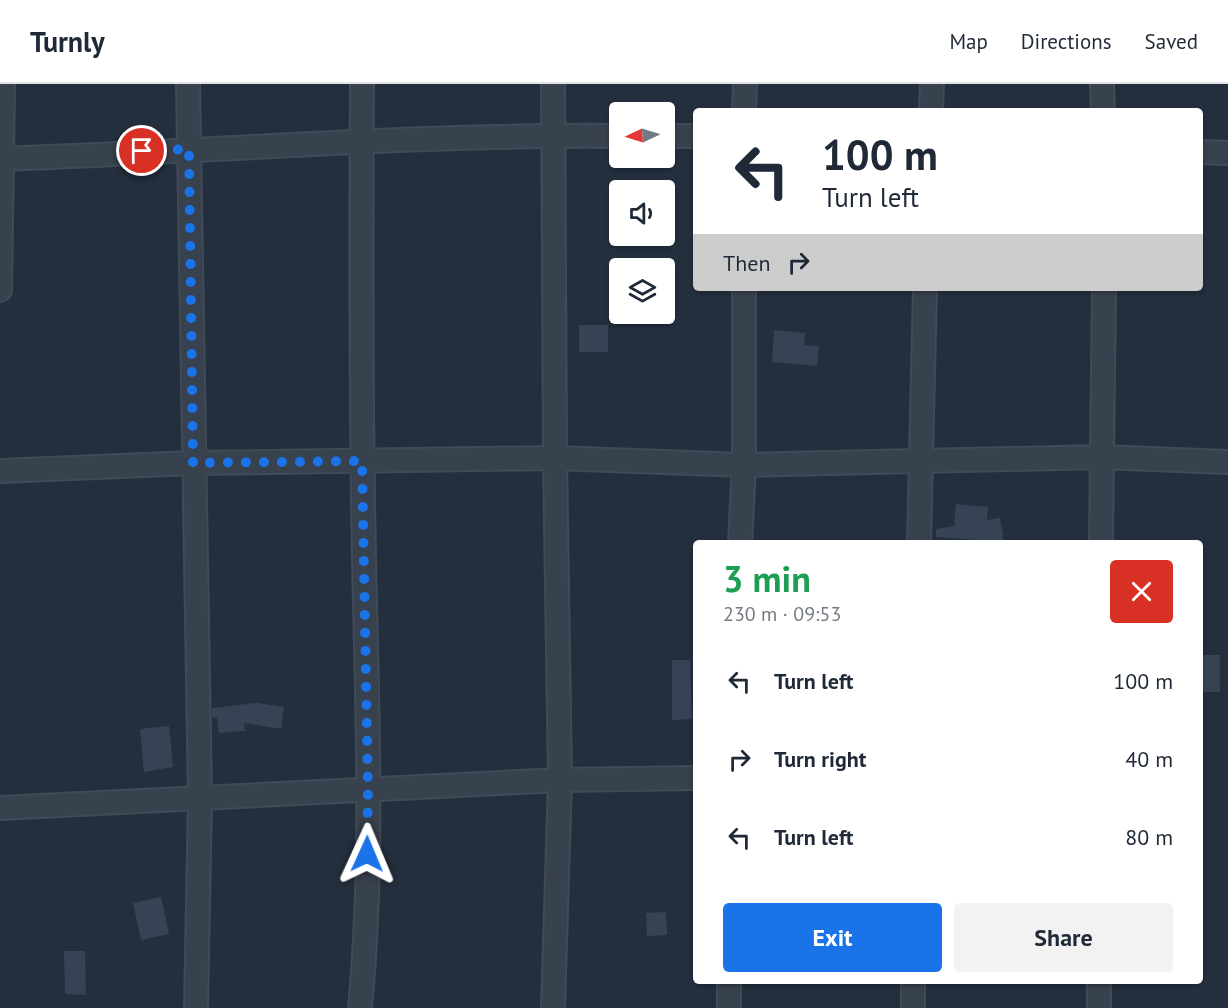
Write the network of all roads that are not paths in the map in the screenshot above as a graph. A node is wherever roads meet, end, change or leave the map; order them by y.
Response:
1 (3, 84) edge
2 (188, 84) edge
3 (362, 84) edge
4 (553, 84) edge
5 (745, 84) edge
6 (932, 84) edge
7 (1102, 84) edge
8 (744, 108) edge
9 (931, 108) edge
10 (1103, 108) edge
11 (554, 135) junction
12 (609, 136) edge
13 (675, 136) edge
14 (693, 136) edge
15 (362, 142) junction
16 (189, 149) junction
17 (1203, 152) edge
18 (1228, 153) edge
19 (2, 159) edge
20 (0, 290) edge
21 (744, 291) edge
22 (925, 291) edge
23 (1104, 291) edge
24 (1101, 457) junction
25 (555, 458) junction
26 (362, 461) junction
27 (920, 462) junction
28 (1228, 462) edge
29 (193, 463) junction
30 (744, 465) junction
31 (0, 471) edge
32 (740, 540) edge
33 (918, 540) edge
34 (1101, 540) edge
35 (693, 778) edge
36 (560, 780) junction
37 (368, 790) junction
38 (200, 798) junction
39 (0, 808) edge
40 (729, 984) edge
41 (913, 984) edge
42 (1099, 984) edge
43 (196, 1008) edge
44 (360, 1008) edge
45 (553, 1008) edge
46 (729, 1008) edge
47 (913, 1008) edge
48 (1099, 1008) edge

1 - 19 street
2 - 16 street
3 - 15 street
4 - 11 street
5 - 8 street
6 - 9 street
7 - 10 street
11 - 12 street
11 - 15 street
11 - 25 street
13 - 14 street
15 - 16 street
15 - 26 street
16 - 19 street
16 - 29 street
17 - 18 street
19 - 20 street
21 - 30 street
22 - 27 street
23 - 24 street
24 - 27 street
24 - 28 street
24 - 34 street
25 - 26 street
25 - 30 street
25 - 36 street
26 - 29 street
26 - 37 street
27 - 30 street
27 - 33 street
29 - 31 street
29 - 38 street
30 - 32 street
35 - 36 street
36 - 37 street
36 - 45 street
37 - 38 street
37 - 44 street
38 - 39 street
38 - 43 street
40 - 46 street
41 - 47 street
42 - 48 street

